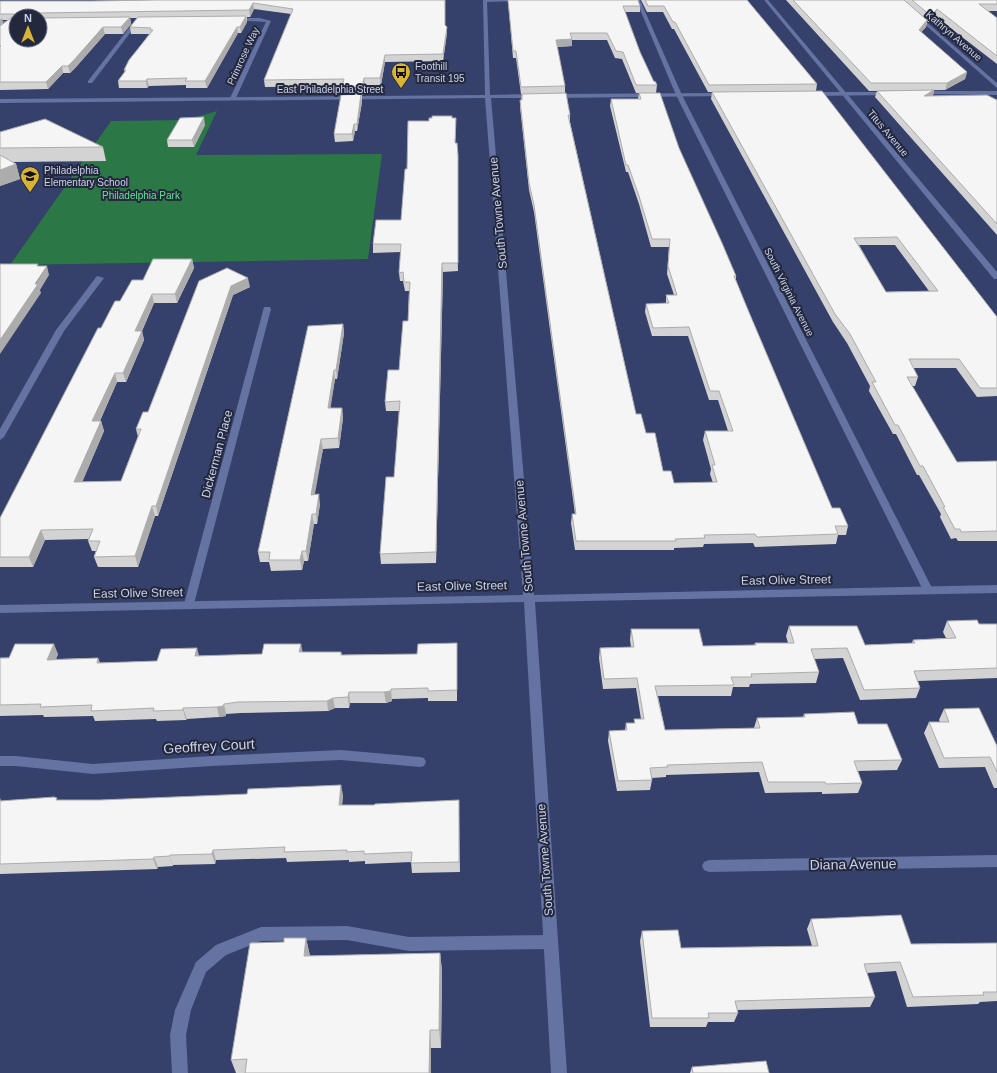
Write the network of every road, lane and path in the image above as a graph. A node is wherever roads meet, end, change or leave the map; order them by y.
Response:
1 (486, 0) edge
2 (531, 0) edge
3 (638, 0) edge
4 (766, 0) edge
5 (899, 0) edge
6 (230, 19) edge
7 (138, 20) junction
8 (145, 20) edge
9 (130, 21) edge
10 (90, 82) dead end
11 (997, 86) edge
12 (997, 93) edge
13 (804, 94) edge
14 (843, 94) junction
15 (897, 94) edge
16 (912, 94) edge
17 (679, 95) junction
18 (734, 95) edge
19 (538, 96) edge
20 (545, 96) edge
21 (488, 97) junction
22 (233, 98) junction
23 (0, 101) edge
24 (997, 277) edge
25 (100, 278) dead end
26 (267, 309) dead end
27 (0, 437) edge
28 (997, 589) edge
29 (928, 590) junction
30 (529, 598) junction
31 (189, 604) junction
32 (0, 609) edge
33 (0, 761) edge
34 (420, 762) dead end
35 (997, 861) edge
36 (708, 866) dead end
37 (551, 942) junction
38 (180, 1073) edge
39 (559, 1073) edge

1 - 2 street
1 - 21 street, South Towne Avenue
3 - 17 street, South Virginia Avenue
4 - 14 street, Titus Avenue
5 - 11 street, Kathryn Avenue
6 - 22 street, Primrose Way
7 - 8 street
7 - 9 street
7 - 10 street
12 - 16 street
13 - 14 street
14 - 15 street
14 - 24 street, Titus Avenue
17 - 18 street
17 - 20 street
17 - 29 street, South Virginia Avenue
19 - 21 street, East Philadelphia Street
21 - 22 street, East Philadelphia Street
21 - 30 street, South Towne Avenue
22 - 23 street, East Philadelphia Street
25 - 27 street
26 - 31 street, Dickerman Place
28 - 29 street, East Olive Street
29 - 30 street, East Olive Street
30 - 31 street, East Olive Street
30 - 37 street, South Towne Avenue
31 - 32 street, East Olive Street
33 - 34 street, Geoffrey Court
35 - 36 street, Diana Avenue
37 - 38 street
37 - 39 street, South Towne Avenue

